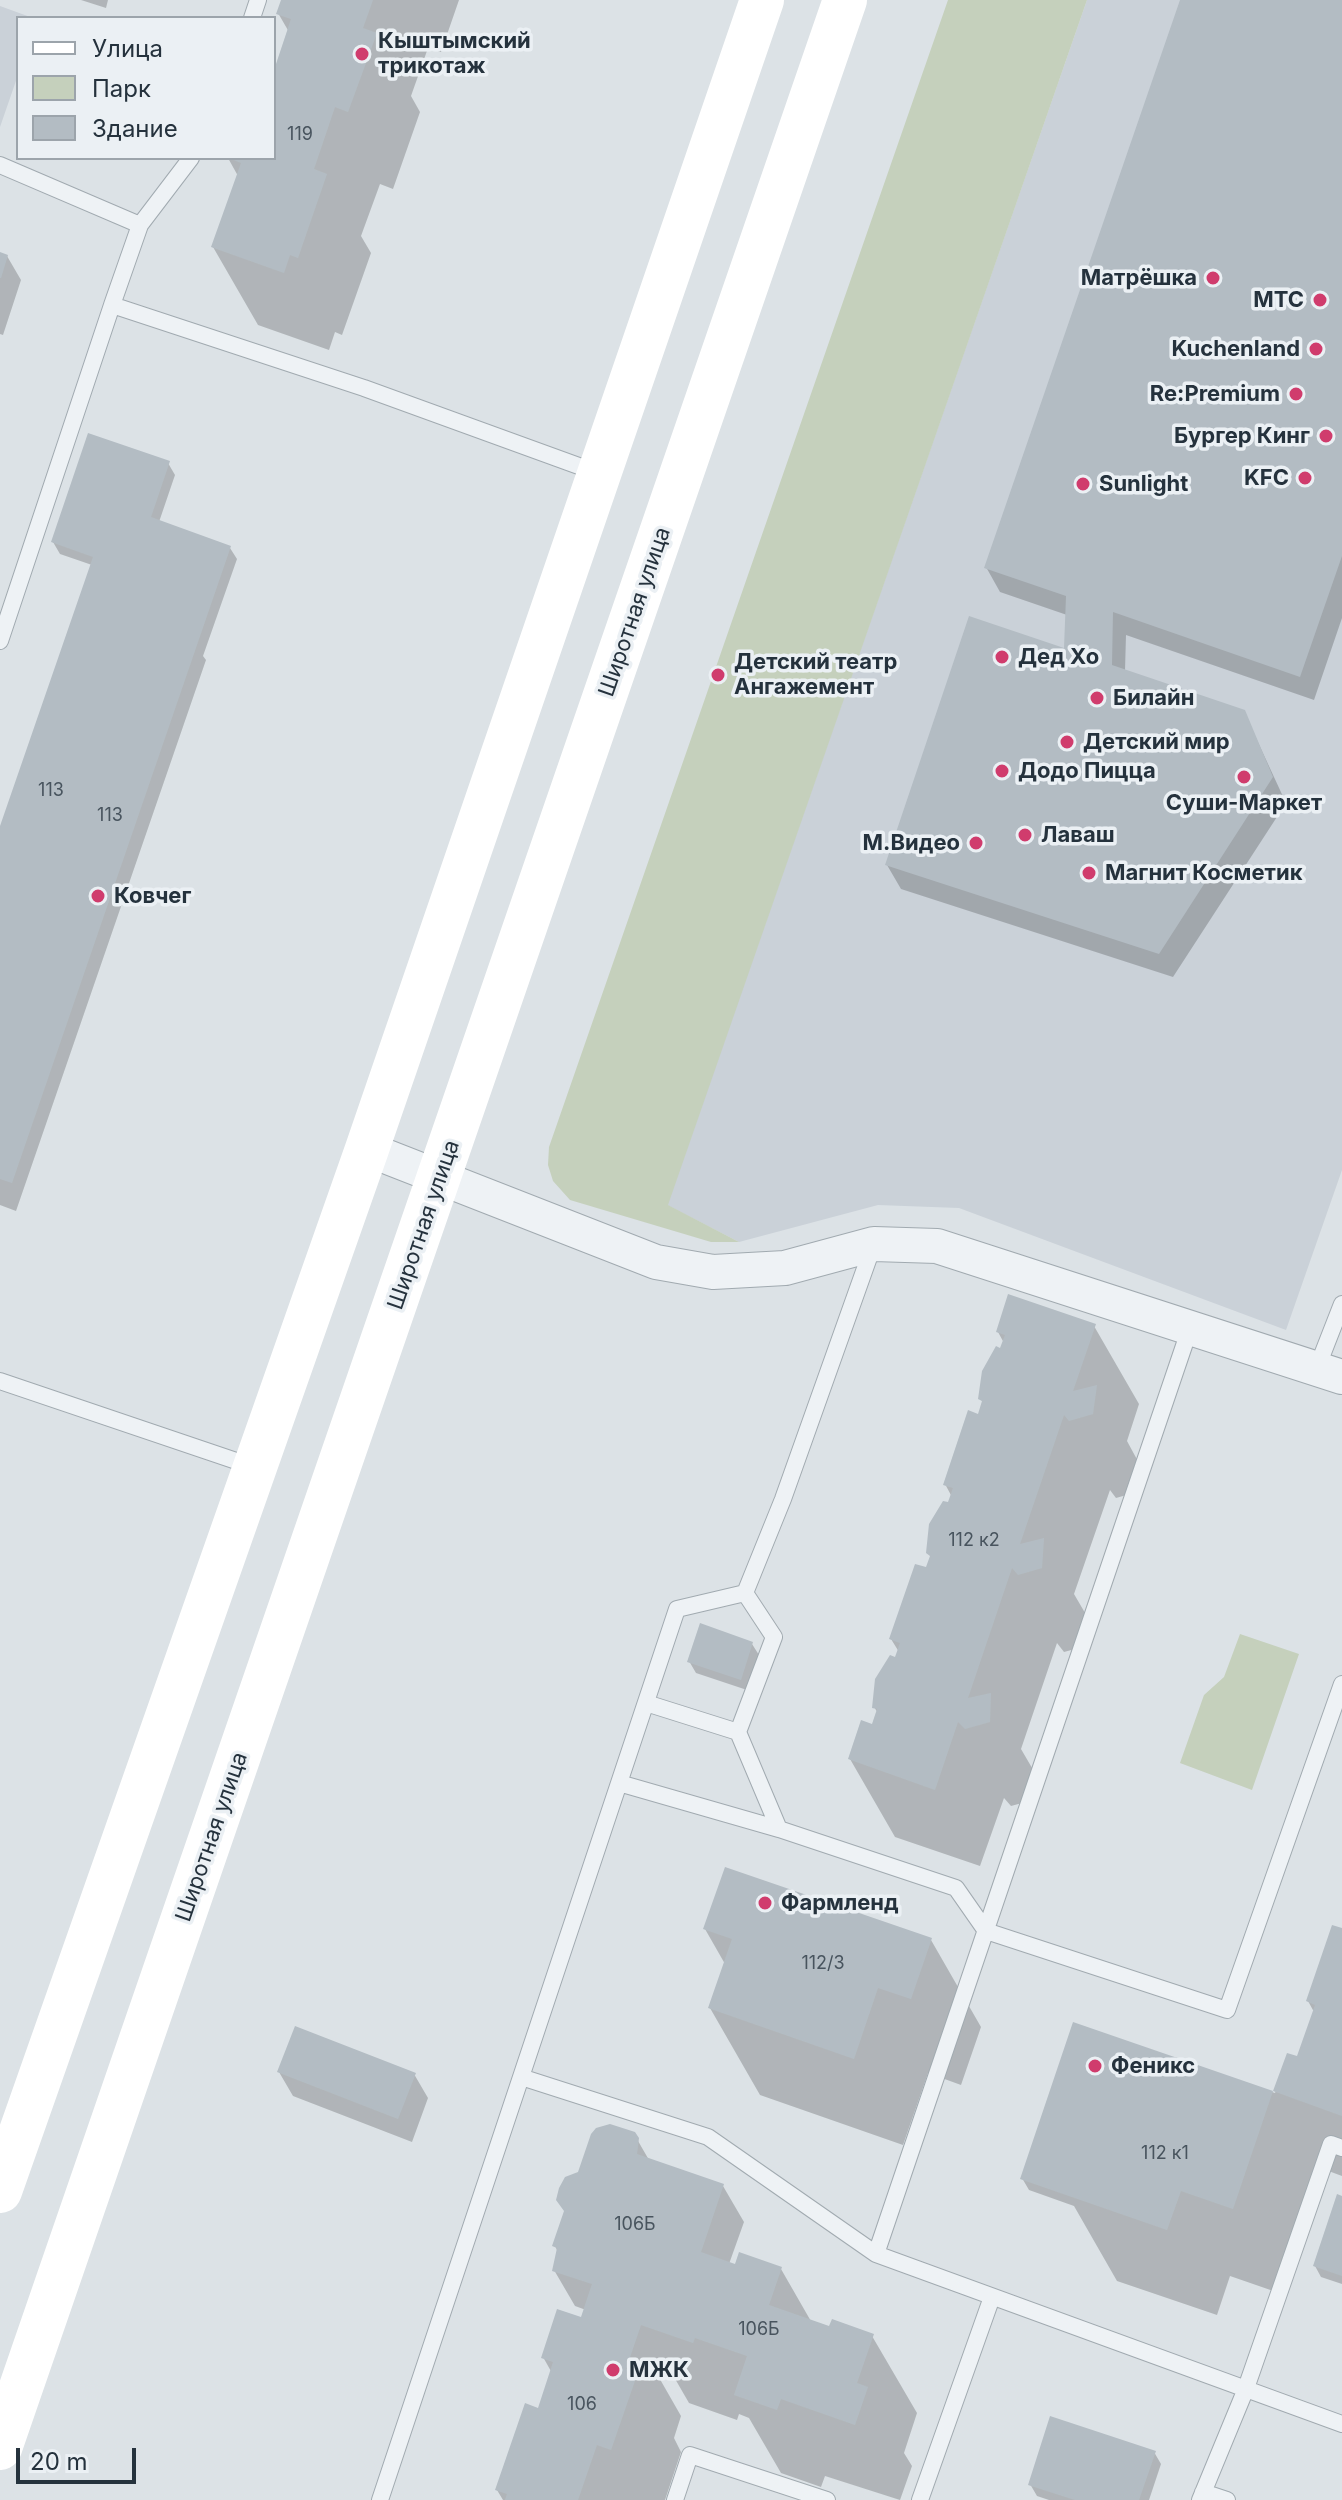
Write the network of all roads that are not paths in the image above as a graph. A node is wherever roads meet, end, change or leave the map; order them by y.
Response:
1 (762, 0) edge
2 (845, 0) edge
3 (189, 160) edge
4 (0, 165) edge
5 (140, 225) junction
6 (112, 305) junction
7 (600, 473) junction
8 (0, 641) edge
9 (367, 1149) junction
10 (441, 1178) junction
11 (874, 1244) junction
12 (1342, 1304) edge
13 (1189, 1331) junction
14 (1330, 1373) edge
15 (0, 1381) edge
16 (256, 1468) junction
17 (745, 1593) junction
18 (1342, 1684) edge
19 (646, 1703) junction
20 (738, 1732) junction
21 (619, 1783) junction
22 (779, 1829) junction
23 (986, 1931) junction
24 (521, 2077) junction
25 (1342, 2148) edge
26 (0, 2191) edge
27 (876, 2254) junction
28 (992, 2297) junction
29 (1245, 2391) junction
30 (1342, 2424) edge
31 (0, 2448) edge
32 (1201, 2496) edge
33 (380, 2500) edge
34 (675, 2500) edge
35 (827, 2500) edge
36 (920, 2500) edge
37 (1227, 2500) edge

1 - 7 main road
2 - 10 main road, Широтная улица
3 - 5 lane
4 - 5 lane
5 - 6 lane
6 - 7 lane
6 - 8 lane
7 - 9 main road
9 - 10 street
9 - 16 main road
10 - 11 street
10 - 31 main road, Широтная улица
11 - 13 street
11 - 17 lane
12 - 14 lane
13 - 14 street
13 - 23 lane
15 - 16 lane
16 - 26 main road
17 - 19 lane
17 - 20 lane
18 - 23 lane
19 - 20 lane
19 - 21 lane
20 - 22 lane
21 - 22 lane
21 - 24 lane
22 - 23 lane
23 - 27 lane
24 - 27 lane
24 - 33 lane
25 - 29 lane
27 - 28 lane
28 - 29 lane
28 - 36 lane
29 - 30 lane
29 - 32 lane
32 - 37 lane
34 - 35 lane

